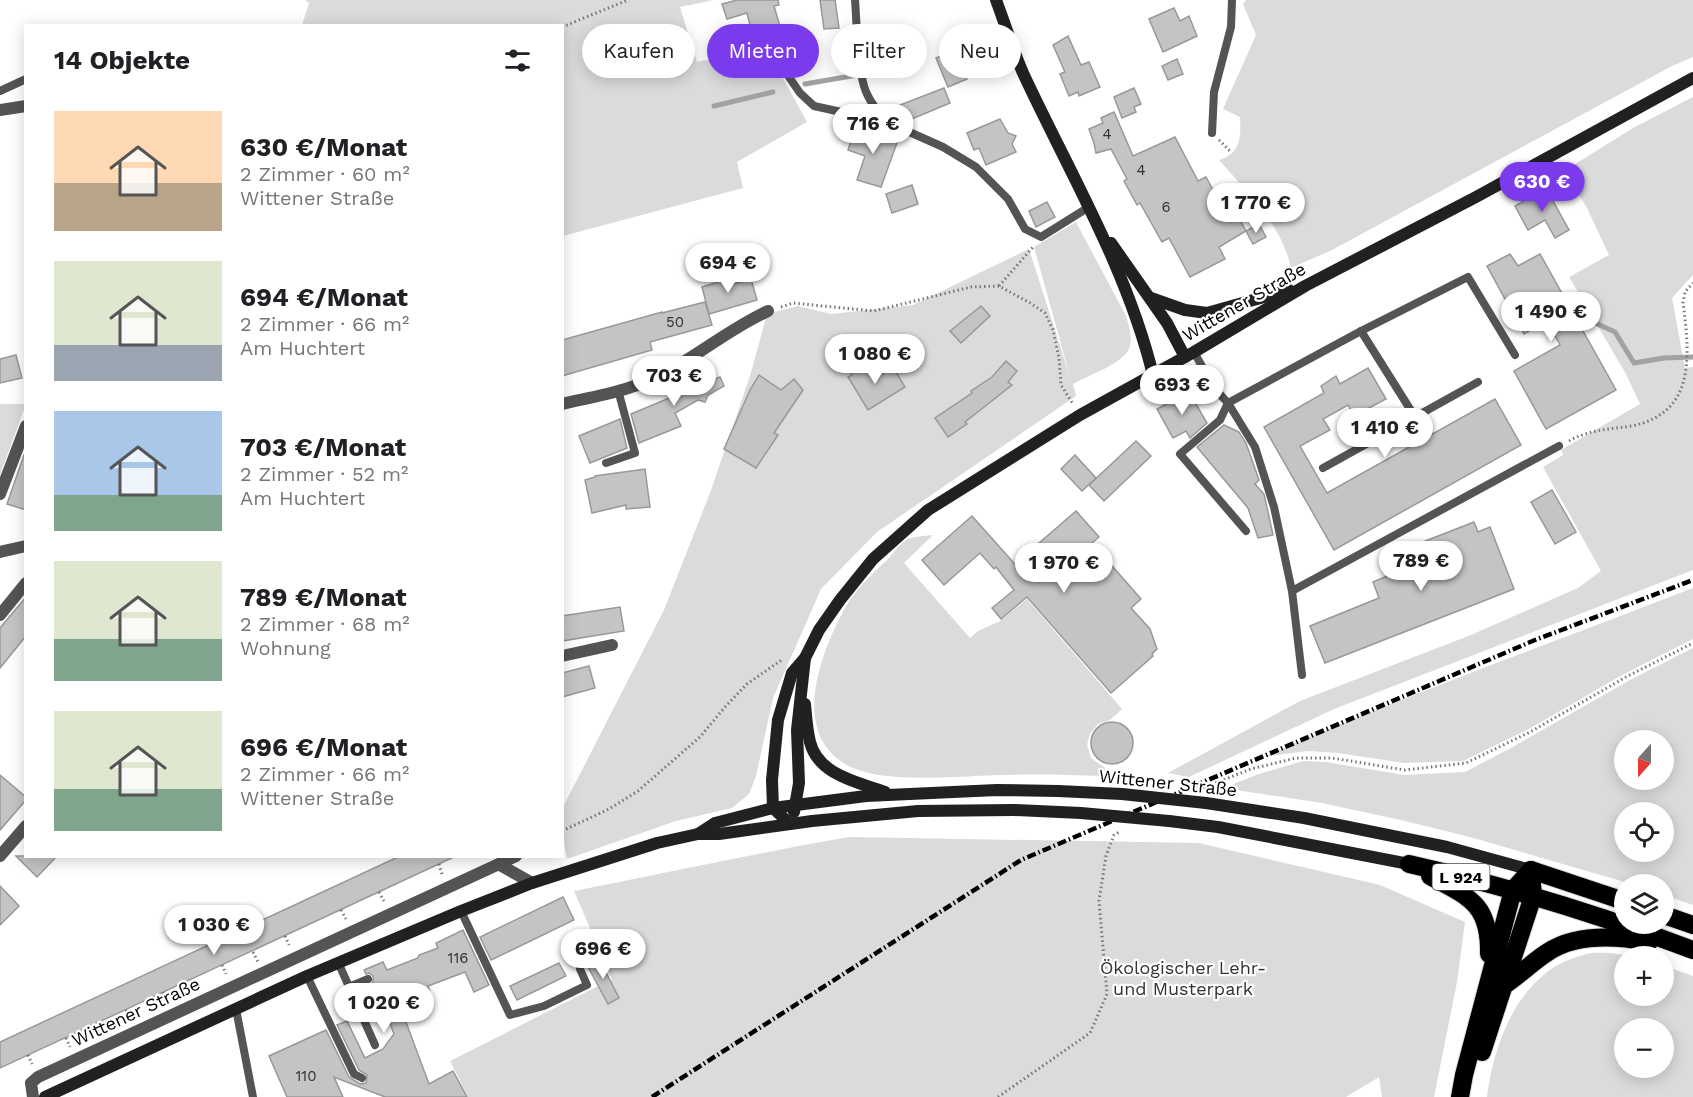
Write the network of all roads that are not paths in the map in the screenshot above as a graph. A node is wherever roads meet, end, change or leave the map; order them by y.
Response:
1 (855, 0) edge
2 (998, 0) edge
3 (1232, 0) edge
4 (790, 78) edge
5 (1693, 78) edge
6 (24, 81) edge
7 (0, 91) edge
8 (24, 106) edge
9 (0, 110) edge
10 (887, 122) junction
11 (1212, 133) dead end
12 (1089, 207) junction
13 (1100, 228) junction
14 (1305, 286) junction
15 (1151, 298) junction
16 (768, 311) road end
17 (1361, 331) junction
18 (1190, 355) junction
19 (1515, 355) dead end
20 (1153, 375) junction
21 (1478, 382) dead end
22 (618, 390) junction
23 (1228, 403) junction
24 (564, 404) edge
25 (1415, 417) junction
26 (24, 431) edge
27 (1559, 446) road end
28 (606, 462) dead end
29 (1323, 468) dead end
30 (0, 494) edge
31 (1246, 531) dead end
32 (24, 546) edge
33 (0, 552) edge
34 (24, 585) edge
35 (1292, 591) junction
36 (0, 615) edge
37 (612, 645) dead end
38 (564, 656) edge
39 (805, 658) junction
40 (1302, 675) dead end
41 (802, 687) junction
42 (889, 793) junction
43 (796, 805) junction
44 (773, 808) junction
45 (790, 824) junction
46 (24, 828) edge
47 (698, 834) junction
48 (0, 856) edge
49 (512, 858) edge
50 (1409, 864) junction
51 (500, 865) junction
52 (1531, 870) junction
53 (532, 883) junction
54 (1513, 890) junction
55 (1533, 896) junction
56 (1614, 898) edge
57 (461, 911) junction
58 (1674, 918) edge
59 (1693, 925) edge
60 (1693, 950) edge
61 (338, 962) junction
62 (580, 969) dead end
63 (307, 976) junction
64 (368, 979) dead end
65 (1496, 985) junction
66 (349, 987) junction
67 (236, 1009) junction
68 (375, 1045) dead end
69 (362, 1078) dead end
70 (33, 1097) edge
71 (45, 1097) edge
72 (253, 1097) edge
73 (1460, 1097) edge
74 (1473, 1097) edge

1 - 10 lane
2 - 12 main road
3 - 11 lane
4 - 10 lane
5 - 14 main road, Wittener Straße / L 924
6 - 7 lane
8 - 9 street
10 - 12 lane
12 - 13 main road
13 - 15 main road
13 - 20 main road
14 - 15 main road
14 - 18 main road, Wittener Straße / L 924
15 - 18 main road
16 - 22 street
17 - 19 lane
17 - 23 lane
17 - 25 lane
18 - 20 main road, Wittener Straße / L 924
18 - 23 lane
20 - 39 main road, Wittener Straße / L 924
21 - 25 lane
22 - 24 street
22 - 28 lane
23 - 31 lane
23 - 35 lane
25 - 29 lane
26 - 30 street
27 - 35 lane
32 - 33 street
34 - 36 street
35 - 40 lane
37 - 38 street
39 - 41 main road, Wittener Straße / L 924
39 - 44 main road, Wittener Straße / L 924
41 - 42 main road, L 924
41 - 43 main road, Wittener Straße / L 924
42 - 43 main road, Wittener Straße / L 924
42 - 52 main road, Wittener Straße / L 924, bridge
43 - 44 main road, Wittener Straße / L 924
43 - 45 main road, Wittener Straße / L 924
44 - 45 main road
44 - 47 main road, Wittener Straße / L 924
45 - 47 main road, Wittener Straße / L 924
45 - 50 main road, Wittener Straße / L 924, bridge
46 - 48 street
47 - 53 main road, Wittener Straße / L 924
49 - 51 street, Wittener Straße
50 - 54 highway, L 924
50 - 65 highway
51 - 53 street
51 - 70 street, Wittener Straße
52 - 54 highway
52 - 55 highway
52 - 56 highway, L 924
53 - 57 main road, Wittener Straße / L 924
54 - 55 highway, L 924
54 - 65 highway
55 - 60 highway, L 924
55 - 65 highway
57 - 61 main road, Wittener Straße / L 924
57 - 62 lane
58 - 59 highway
60 - 65 highway
61 - 63 main road, Wittener Straße / L 924
61 - 66 lane
63 - 67 main road, Wittener Straße / L 924
63 - 69 lane
64 - 66 lane
65 - 73 highway
65 - 74 highway
66 - 68 lane
67 - 71 main road, Wittener Straße / L 924
67 - 72 lane

